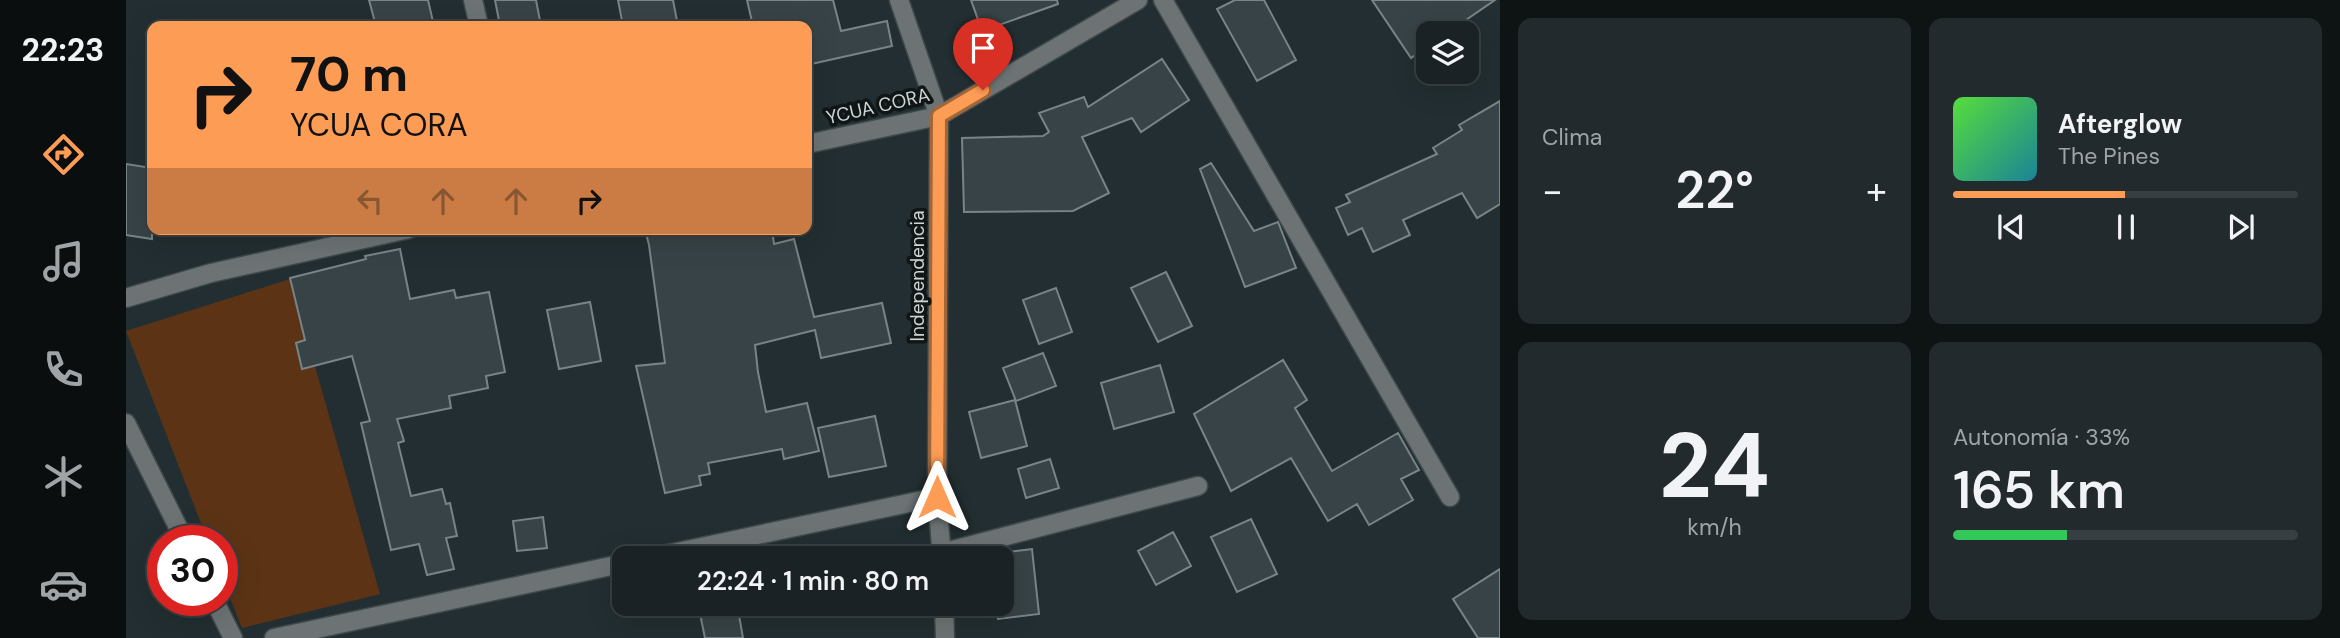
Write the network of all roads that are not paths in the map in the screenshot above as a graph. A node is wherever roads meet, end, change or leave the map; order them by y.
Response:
1 (473, 0) edge
2 (899, 0) edge
3 (1138, 0) edge
4 (1163, 0) edge
5 (478, 21) edge
6 (939, 116) junction
7 (812, 143) edge
8 (382, 235) edge
9 (126, 298) edge
10 (126, 423) edge
11 (1198, 486) dead end
12 (1450, 496) dead end
13 (937, 497) junction
14 (177, 525) edge
15 (706, 546) edge
16 (940, 546) edge
17 (975, 546) edge
18 (612, 566) edge
19 (222, 616) edge
20 (945, 616) edge
21 (233, 638) edge
22 (274, 638) edge
23 (946, 638) edge

1 - 5 street
2 - 6 street, Independencia
3 - 6 street, YCUA CORA
4 - 12 street
6 - 7 street, YCUA CORA
6 - 13 street, Independencia
8 - 9 street
10 - 14 street
11 - 17 street
13 - 15 street
13 - 16 street, Independencia
18 - 22 street
19 - 21 street
20 - 23 street

